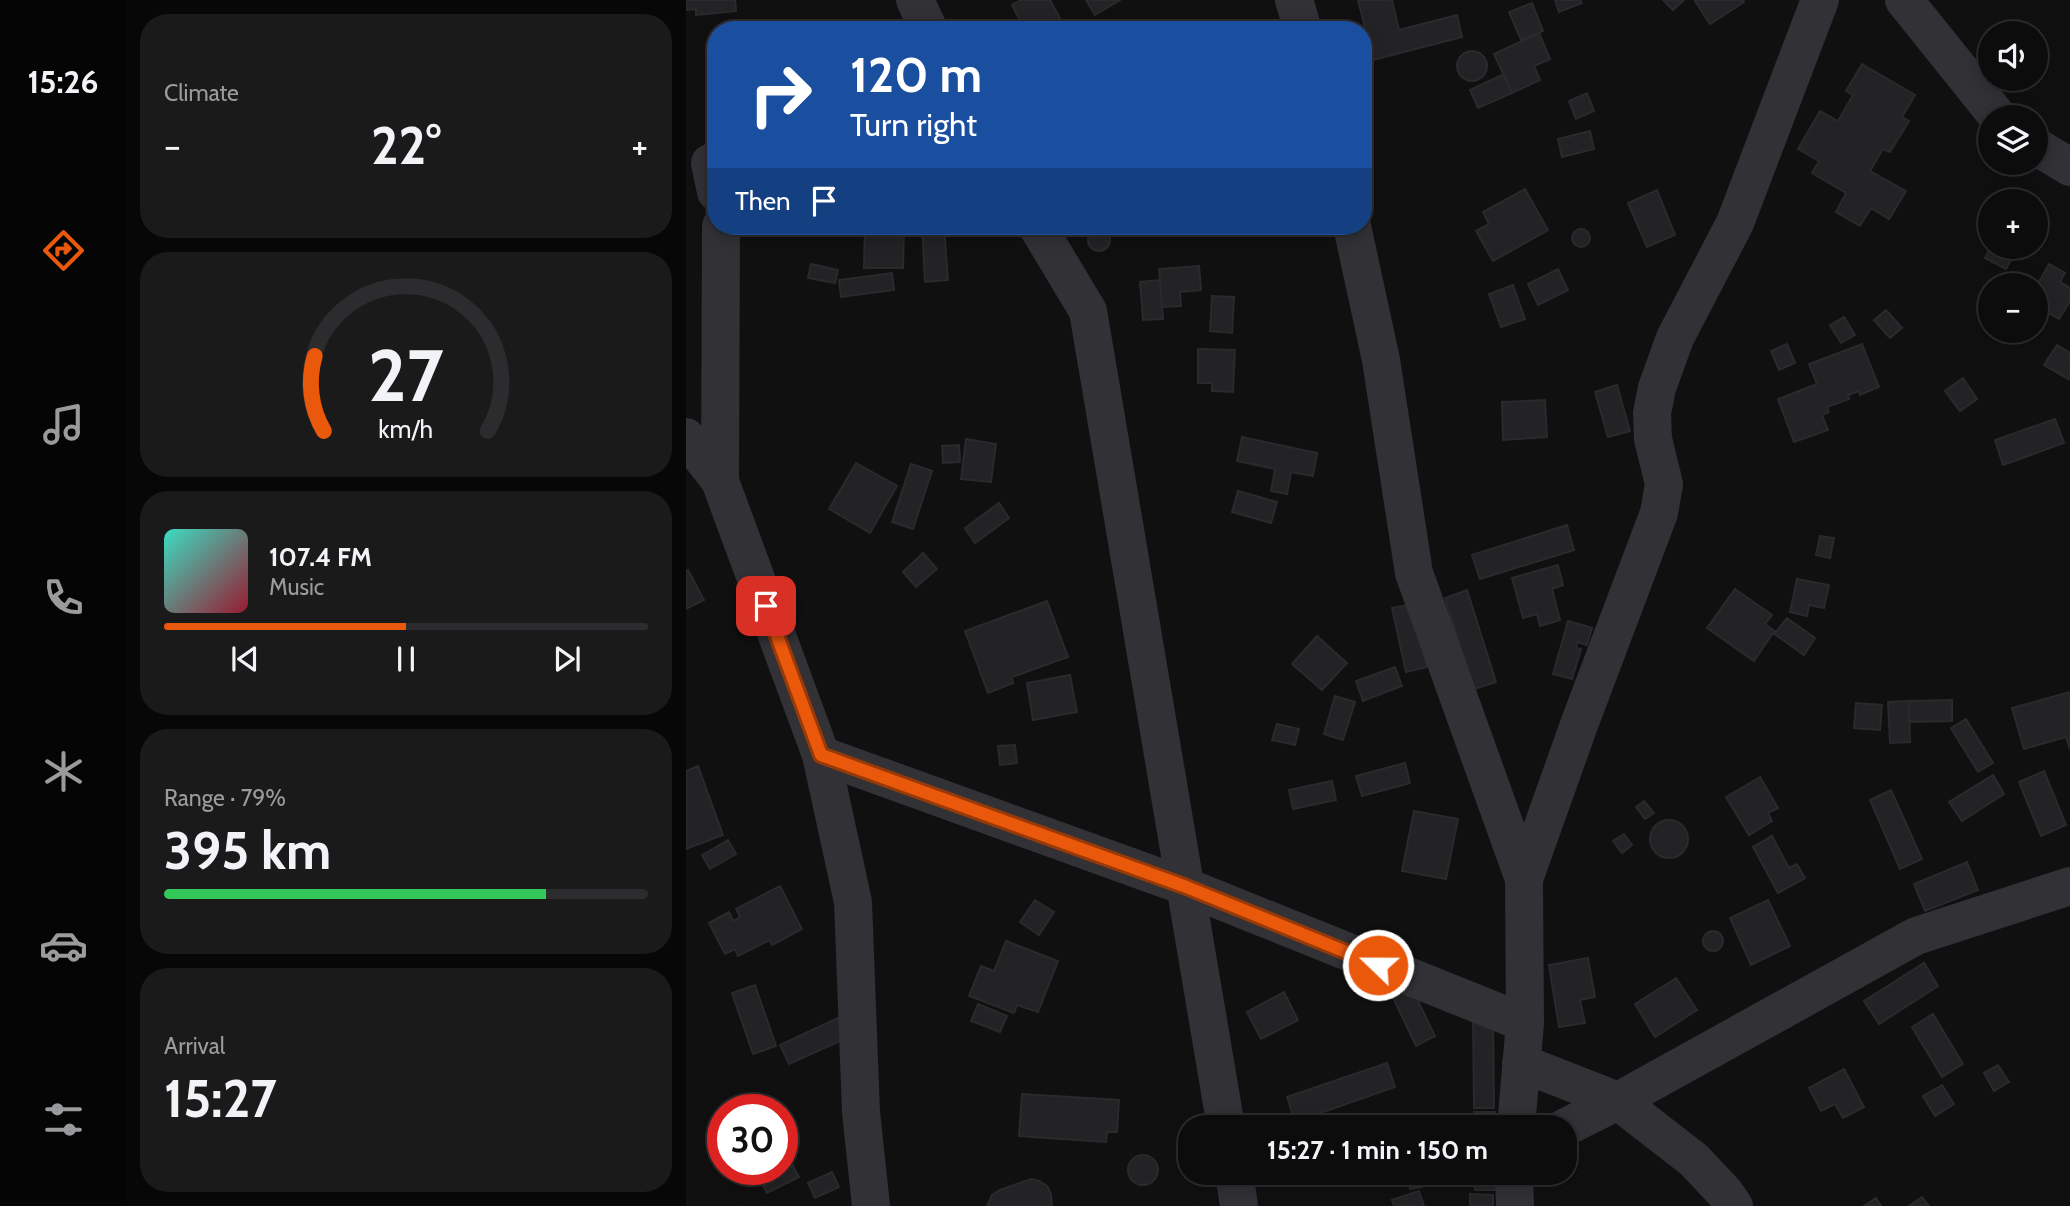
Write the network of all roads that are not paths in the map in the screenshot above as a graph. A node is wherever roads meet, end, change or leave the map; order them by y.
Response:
1 (915, 0) edge
2 (1294, 0) edge
3 (1820, 0) edge
4 (1904, 0) edge
5 (925, 21) edge
6 (1300, 21) edge
7 (1988, 105) edge
8 (2048, 154) edge
9 (2070, 167) edge
10 (721, 235) edge
11 (1042, 235) edge
12 (1354, 235) edge
13 (686, 437) edge
14 (720, 481) junction
15 (821, 755) junction
16 (1524, 879) junction
17 (1184, 886) junction
18 (2070, 886) edge
19 (1525, 1023) junction
20 (1521, 1063) junction
21 (1618, 1101) junction
22 (1224, 1115) edge
23 (1517, 1115) edge
24 (1577, 1122) edge
25 (1236, 1185) edge
26 (1514, 1185) edge
27 (871, 1206) edge
28 (1239, 1206) edge
29 (1515, 1206) edge
30 (1734, 1206) edge

1 - 5 street
2 - 6 street
3 - 16 street
4 - 7 street
8 - 9 street
10 - 14 street
11 - 17 street
12 - 16 street
13 - 14 street
14 - 15 street
15 - 17 street
15 - 27 street
16 - 19 street
17 - 19 street
17 - 22 street
18 - 21 street
19 - 20 street
20 - 21 street
20 - 23 street
21 - 24 street
21 - 30 street
25 - 28 street
26 - 29 street

